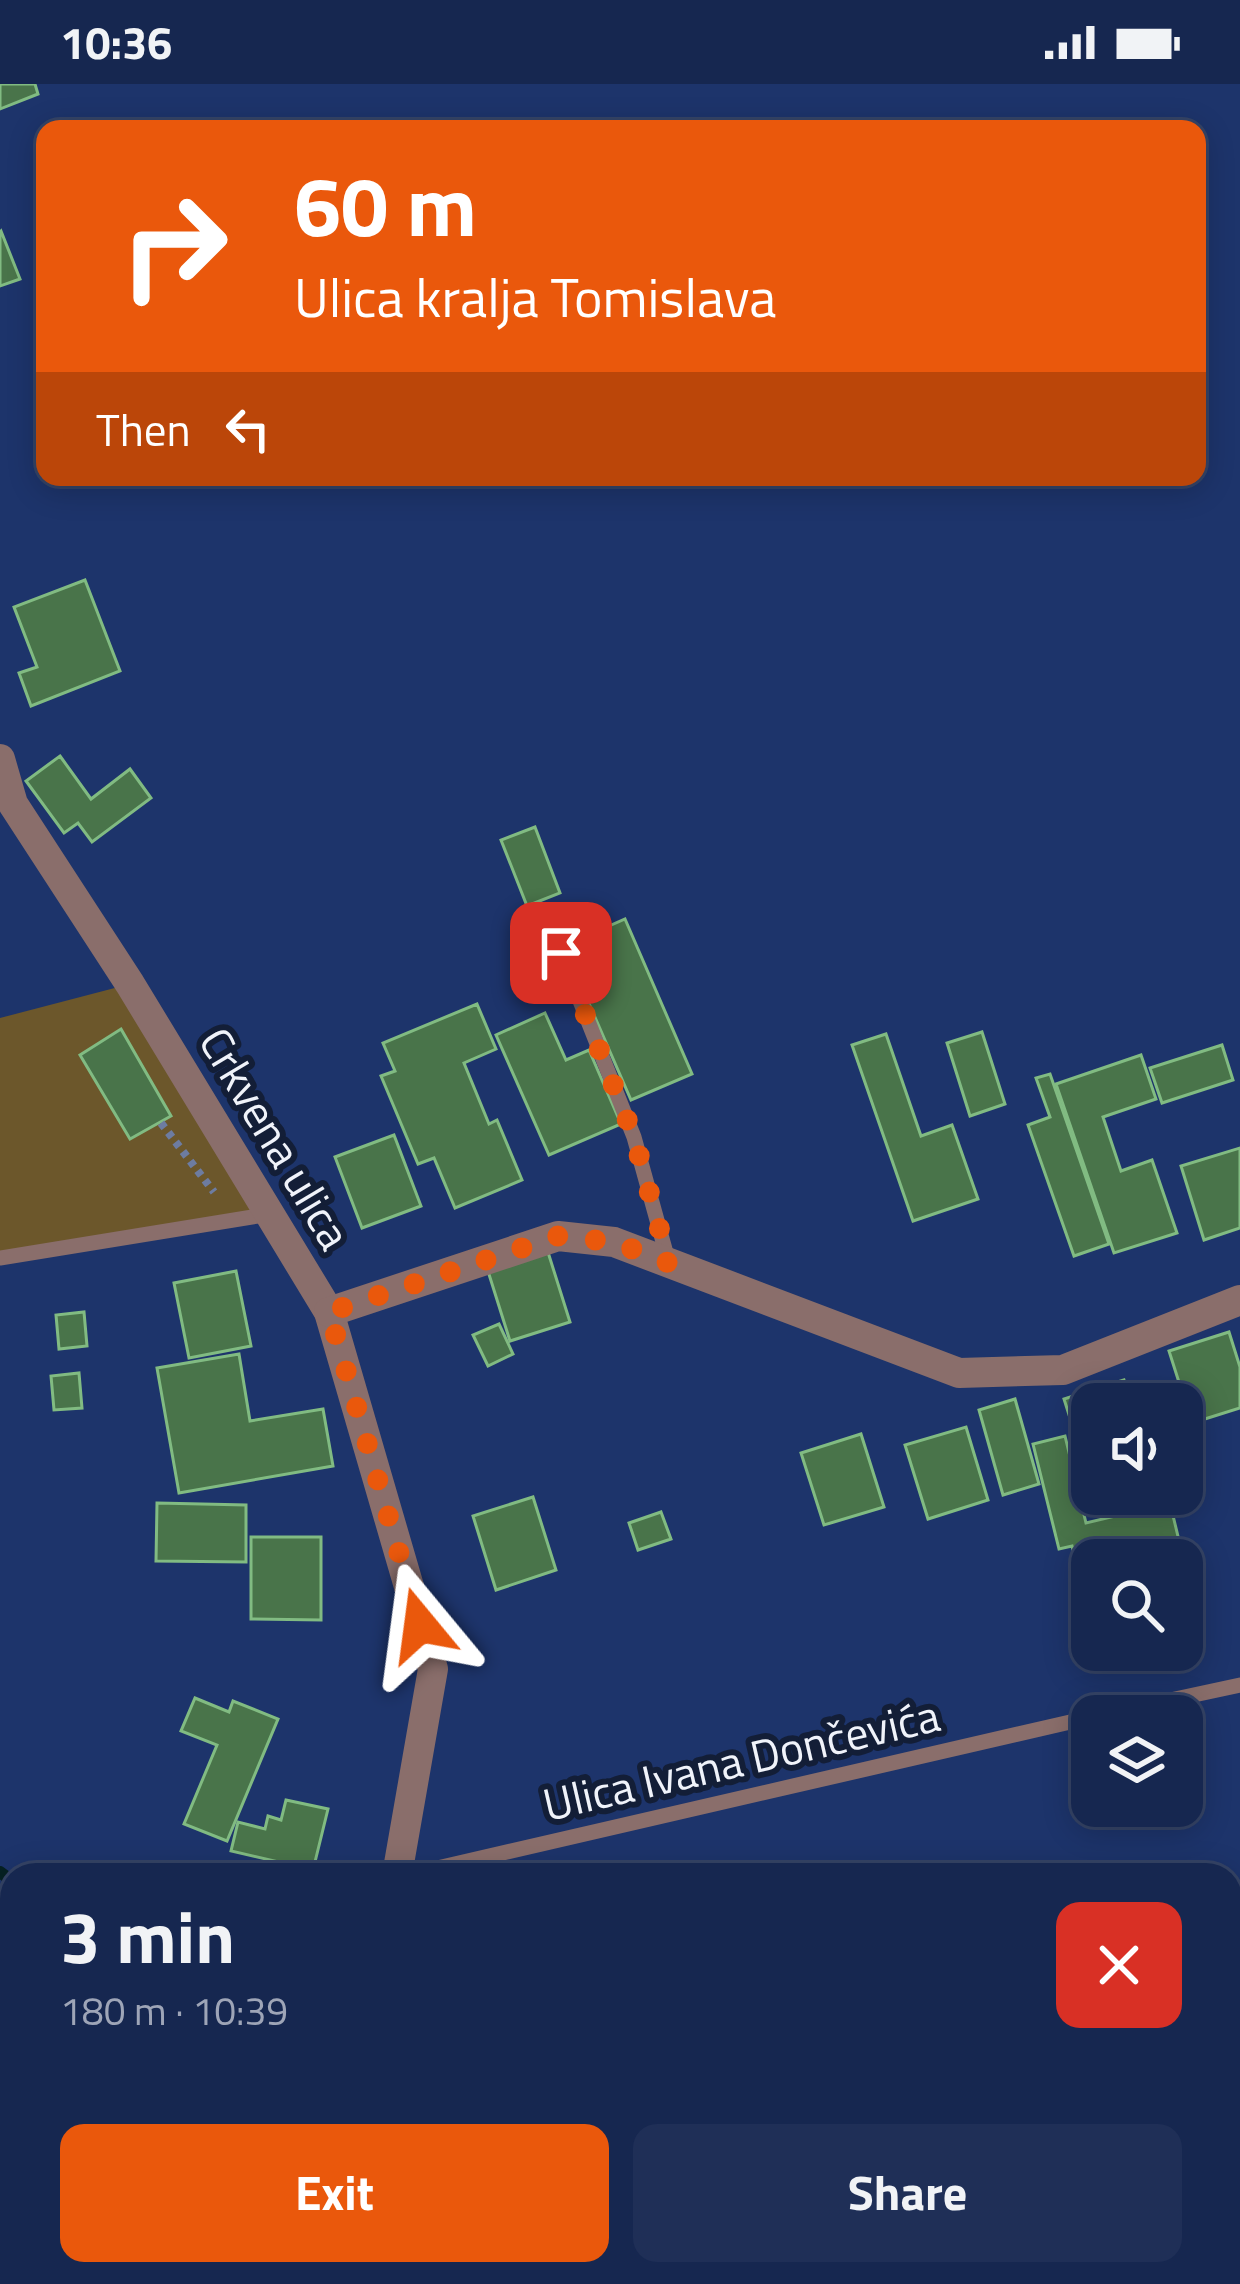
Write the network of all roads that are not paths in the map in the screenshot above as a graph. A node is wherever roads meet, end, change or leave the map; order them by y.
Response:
1 (0, 759) edge
2 (561, 953) dead end
3 (260, 1216) junction
4 (0, 1258) edge
5 (669, 1263) junction
6 (1240, 1300) edge
7 (329, 1312) junction
8 (1240, 1684) edge
9 (1190, 1695) edge
10 (1071, 1721) edge
11 (399, 1863) edge
12 (459, 1863) edge

1 - 3 street, Crkvena ulica
2 - 5 lane
3 - 4 lane
3 - 7 street, Crkvena ulica
5 - 6 street
5 - 7 street
7 - 11 street, Crkvena ulica
8 - 9 lane, Ulica Ivana Dončevića
10 - 12 lane, Ulica Ivana Dončevića

